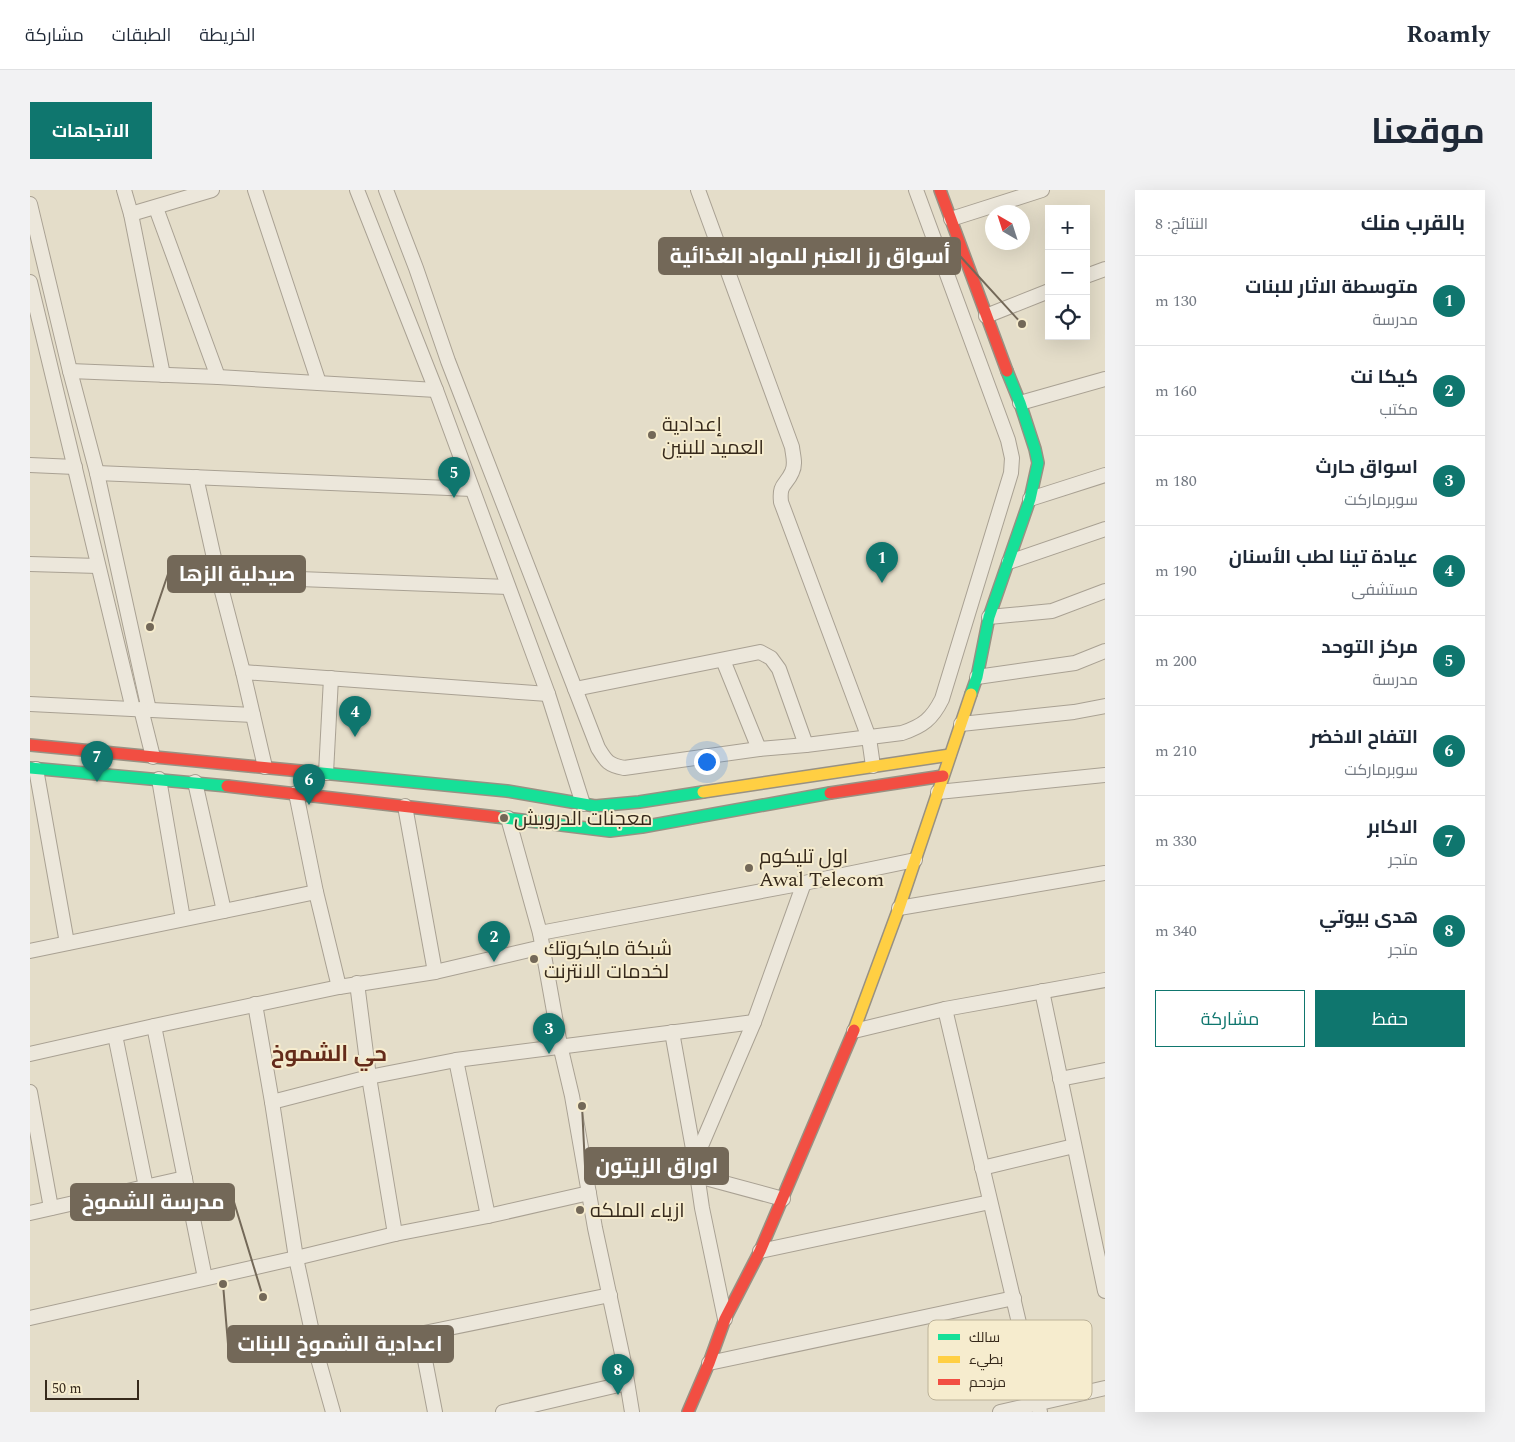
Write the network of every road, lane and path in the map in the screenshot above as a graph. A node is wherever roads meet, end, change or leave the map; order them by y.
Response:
1 (124, 190) edge
2 (212, 190) edge
3 (254, 190) edge
4 (357, 190) edge
5 (386, 190) edge
6 (698, 190) edge
7 (916, 190) edge
8 (940, 190) edge
9 (1042, 190) edge
10 (30, 204) edge
11 (156, 208) junction
12 (131, 214) junction
13 (951, 219) junction
14 (1105, 269) edge
15 (1090, 275) edge
16 (32, 289) edge
17 (50, 289) junction
18 (1045, 293) edge
19 (986, 316) junction
20 (70, 371) junction
21 (162, 375) junction
22 (218, 377) junction
23 (1105, 379) edge
24 (320, 383) junction
25 (436, 390) junction
26 (1020, 403) junction
27 (30, 465) edge
28 (75, 467) junction
29 (97, 473) junction
30 (1105, 475) edge
31 (196, 477) junction
32 (472, 489) junction
33 (1030, 499) junction
34 (108, 522) junction
35 (89, 526) junction
36 (1105, 529) edge
37 (1010, 562) junction
38 (30, 564) edge
39 (98, 566) junction
40 (218, 576) junction
41 (508, 587) junction
42 (1105, 591) edge
43 (990, 617) junction
44 (1105, 651) edge
45 (723, 660) junction
46 (243, 672) junction
47 (977, 677) junction
48 (331, 678) junction
49 (575, 689) junction
50 (548, 694) junction
51 (30, 704) edge
52 (1105, 706) edge
53 (141, 709) junction
54 (253, 715) junction
55 (961, 724) junction
56 (869, 738) junction
57 (30, 744) edge
58 (806, 745) junction
59 (759, 749) junction
60 (950, 754) junction
61 (153, 757) junction
62 (873, 766) junction
63 (33, 768) edge
64 (265, 768) junction
65 (326, 774) junction
66 (1105, 774) edge
67 (943, 776) junction
68 (159, 779) junction
69 (195, 782) junction
70 (938, 792) junction
71 (296, 793) junction
72 (404, 793) junction
73 (584, 804) junction
74 (508, 818) junction
75 (915, 860) junction
76 (1105, 873) edge
77 (804, 883) junction
78 (316, 892) junction
79 (898, 908) junction
80 (224, 911) junction
81 (183, 919) junction
82 (540, 932) junction
83 (67, 943) junction
84 (542, 947) junction
85 (30, 951) edge
86 (435, 972) junction
87 (1105, 980) edge
88 (357, 983) junction
89 (340, 987) junction
90 (1042, 991) junction
91 (255, 1004) junction
92 (944, 1009) junction
93 (754, 1022) junction
94 (154, 1026) junction
95 (854, 1031) junction
96 (672, 1032) junction
97 (115, 1035) junction
98 (560, 1046) junction
99 (30, 1054) edge
100 (456, 1060) junction
101 (1105, 1070) edge
102 (369, 1077) junction
103 (1060, 1079) junction
104 (30, 1092) edge
105 (272, 1102) junction
106 (1074, 1146) junction
107 (696, 1160) junction
108 (982, 1168) junction
109 (698, 1176) junction
110 (185, 1178) junction
111 (146, 1187) junction
112 (589, 1193) junction
113 (783, 1199) junction
114 (990, 1202) junction
115 (51, 1208) junction
116 (30, 1213) edge
117 (488, 1216) junction
118 (394, 1234) junction
119 (760, 1251) junction
120 (296, 1258) junction
121 (205, 1278) junction
122 (1105, 1290) edge
123 (610, 1295) junction
124 (1014, 1298) junction
125 (30, 1318) edge
126 (725, 1319) junction
127 (1019, 1320) edge
128 (420, 1334) junction
129 (317, 1355) junction
130 (709, 1363) junction
131 (627, 1383) junction
132 (1105, 1388) edge
133 (1092, 1392) edge
134 (1063, 1400) edge
135 (1039, 1407) edge
136 (333, 1412) edge
137 (435, 1412) edge
138 (503, 1412) edge
139 (632, 1412) edge
140 (688, 1412) edge
141 (1000, 1412) edge

1 - 12 street
2 - 11 street
3 - 24 street
4 - 25 street
5 - 49 street
6 - 56 street
7 - 56 street
8 - 13 street
9 - 13 street
10 - 17 street
11 - 12 street
11 - 22 street
12 - 21 street
13 - 19 street
14 - 15 street
16 - 17 street
16 - 28 street
17 - 20 street
18 - 19 street
19 - 26 street
20 - 21 street
20 - 29 street
21 - 22 street
22 - 24 street
23 - 26 street
24 - 25 street
25 - 32 street
26 - 33 street
27 - 28 street
28 - 35 street
29 - 31 street
29 - 34 street
30 - 33 street
31 - 32 street
31 - 40 street
32 - 41 street
33 - 37 street
34 - 35 street
34 - 53 street
35 - 39 street
36 - 37 street
37 - 43 street
38 - 39 street
39 - 53 street
40 - 41 street
40 - 46 street
41 - 50 street
42 - 43 street
43 - 47 street
44 - 47 street
45 - 49 street
45 - 58 street
45 - 59 street
46 - 48 street
46 - 54 street
47 - 55 street
48 - 50 street
48 - 65 street
49 - 59 street
50 - 73 street
51 - 53 street
52 - 55 street
53 - 54 street
53 - 61 street
54 - 64 street
55 - 60 street
56 - 58 street
56 - 62 street
57 - 61 street
58 - 59 street
60 - 62 street
60 - 67 street
61 - 64 street
62 - 73 street
63 - 68 street
63 - 83 street
64 - 65 street
65 - 72 street
66 - 70 street
67 - 70 street
67 - 74 street
68 - 69 street
68 - 81 street
69 - 71 street
69 - 80 street
70 - 75 street
71 - 72 street
71 - 78 street
72 - 73 street
72 - 74 street
72 - 86 street
74 - 82 street
75 - 77 street
75 - 79 street
76 - 79 street
77 - 82 street
77 - 93 street
78 - 80 street
78 - 89 street
79 - 95 street
80 - 81 street
81 - 83 street
82 - 84 street
83 - 85 street
84 - 86 street
84 - 98 street
86 - 88 street
87 - 90 street
88 - 89 street
88 - 102 street
89 - 91 street
90 - 92 street
90 - 103 street
91 - 94 street
91 - 105 street
92 - 95 street
92 - 108 street
93 - 96 street
93 - 107 street
94 - 97 street
94 - 110 street
95 - 113 street
96 - 98 street
96 - 107 street
97 - 99 street
97 - 111 street
98 - 100 street
98 - 112 street
100 - 102 street
100 - 117 street
101 - 103 street
102 - 105 street
102 - 118 street
103 - 106 street
104 - 115 street
105 - 120 street
106 - 108 street
106 - 122 street
107 - 109 street
108 - 114 street
109 - 113 street
109 - 126 street
110 - 111 street
110 - 121 street
111 - 115 street
112 - 117 street
112 - 123 street
113 - 119 street
114 - 119 street
114 - 124 street
115 - 116 street
117 - 118 street
118 - 120 street
119 - 126 street
120 - 121 street
120 - 129 street
121 - 125 street
123 - 128 street
123 - 131 street
124 - 127 street
124 - 130 street
126 - 130 street
128 - 129 street
128 - 137 street
129 - 136 street
130 - 140 street
131 - 138 street
131 - 139 street
132 - 133 street
134 - 135 street
135 - 141 street

